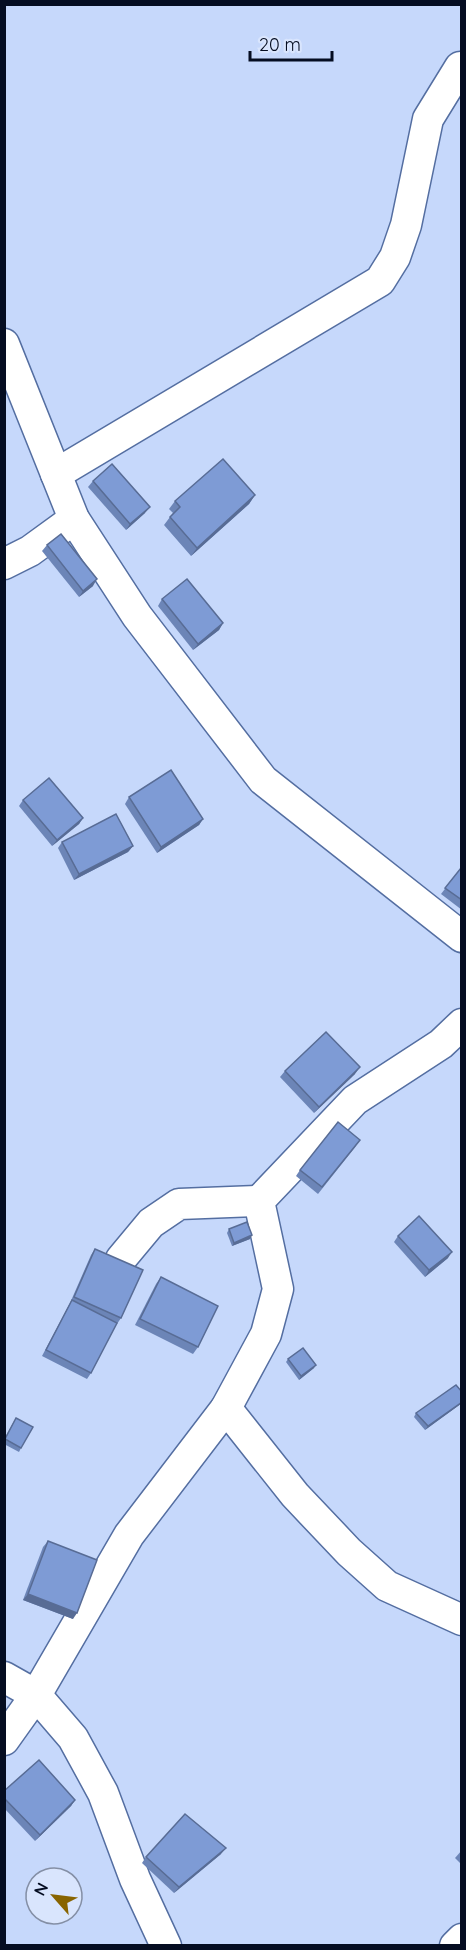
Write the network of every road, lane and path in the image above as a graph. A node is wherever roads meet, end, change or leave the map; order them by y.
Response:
1 (460, 67) edge
2 (4, 344) edge
3 (56, 474) junction
4 (75, 519) junction
5 (4, 564) edge
6 (462, 937) edge
7 (462, 1024) edge
8 (259, 1202) junction
9 (121, 1259) edge
10 (225, 1408) junction
11 (462, 1620) edge
12 (4, 1677) edge
13 (36, 1695) junction
14 (4, 1740) edge
15 (462, 1939) edge
16 (166, 1946) edge
17 (455, 1946) edge

1 - 3 street
2 - 3 street
3 - 4 street
4 - 5 street
4 - 6 street
7 - 8 street
8 - 9 street
8 - 10 street
10 - 11 street
10 - 13 street
12 - 13 street
13 - 14 street
13 - 16 street
15 - 17 street

